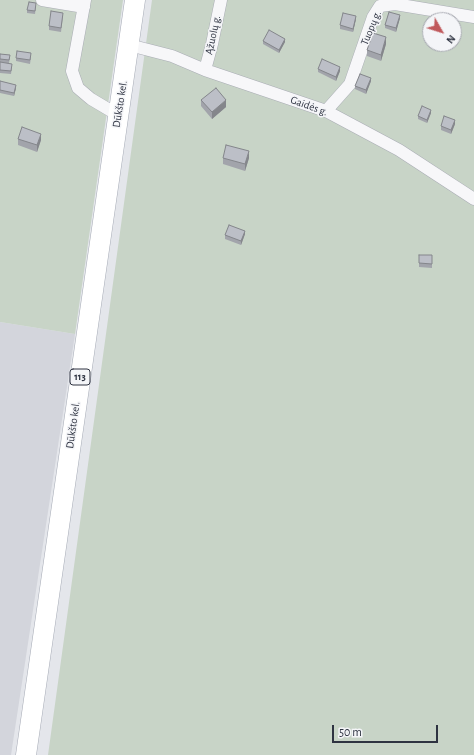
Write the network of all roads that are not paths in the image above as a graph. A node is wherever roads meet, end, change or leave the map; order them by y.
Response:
1 (42, 0) edge
2 (135, 0) edge
3 (221, 0) edge
4 (84, 3) edge
5 (474, 17) edge
6 (129, 45) junction
7 (205, 70) junction
8 (326, 111) junction
9 (118, 115) junction
10 (474, 199) edge
11 (26, 755) edge

1 - 4 street
2 - 6 main road, Dūkšto kel. / 113
3 - 7 street, Ąžuolų g.
4 - 9 street
5 - 8 street, Tuopų g.
6 - 7 street, Gaidės g.
6 - 9 main road, Dūkšto kel. / 113
7 - 8 street, Gaidės g.
8 - 10 street, Gaidės g.
9 - 11 main road, Dūkšto kel. / 113

